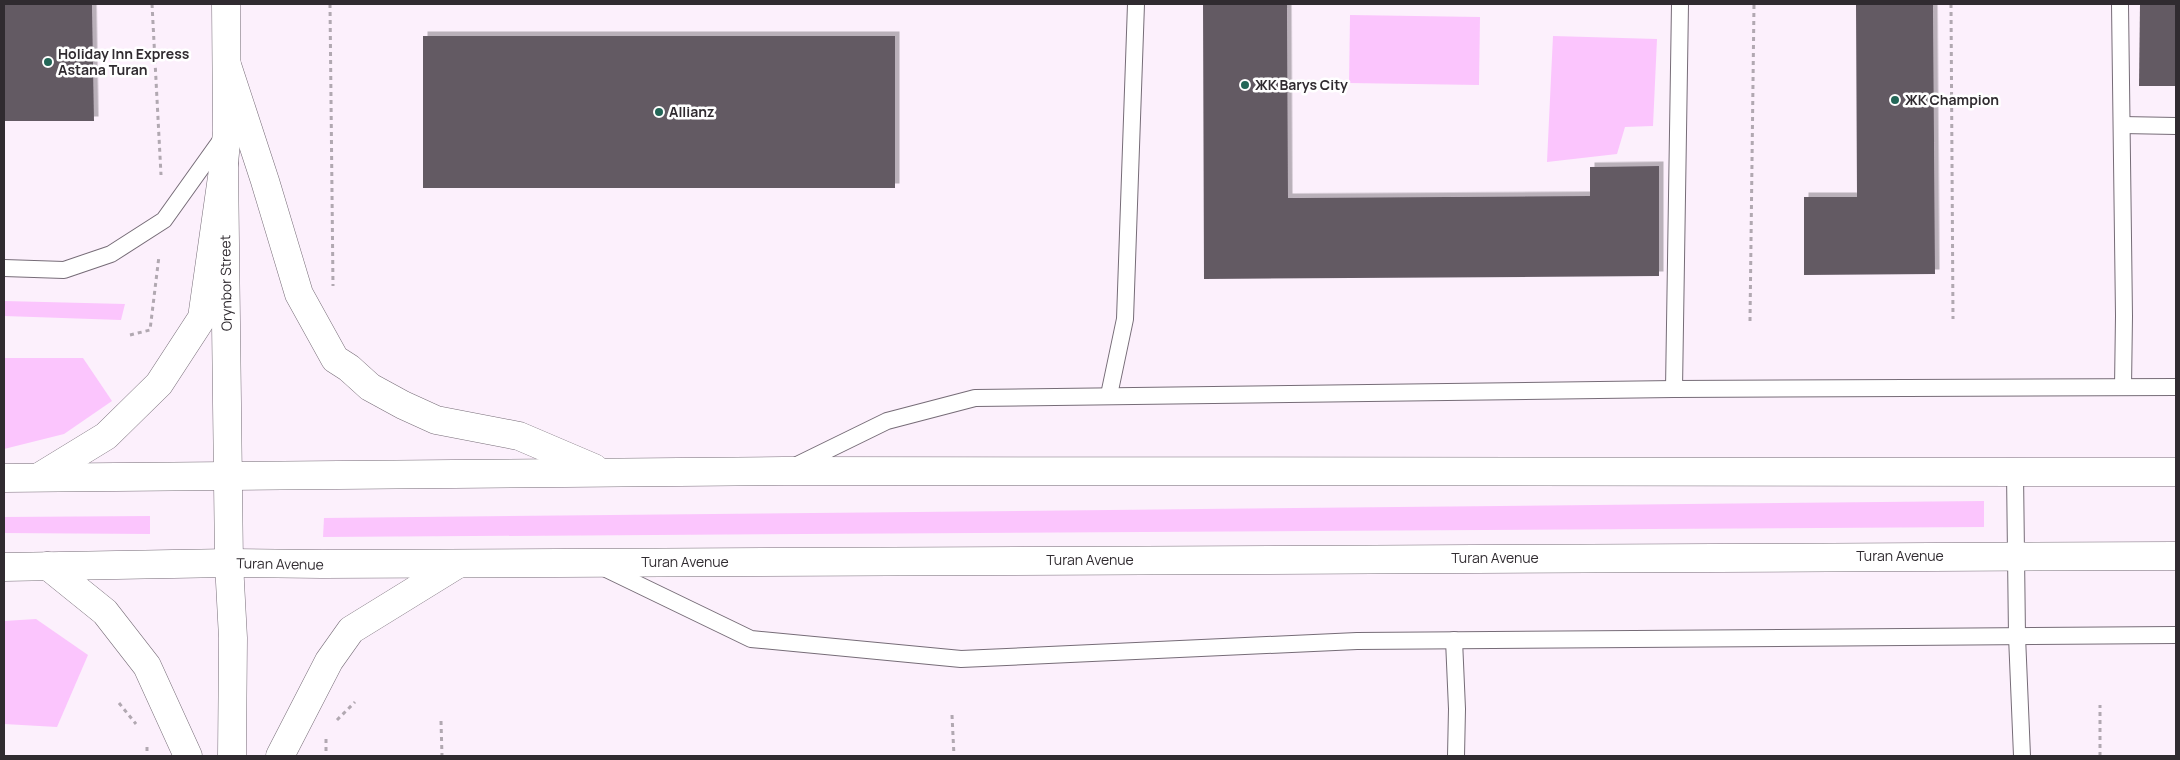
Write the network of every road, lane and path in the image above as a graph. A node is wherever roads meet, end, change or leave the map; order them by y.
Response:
1 (152, 4) edge
2 (226, 4) edge
3 (330, 4) edge
4 (1136, 4) edge
5 (1680, 4) edge
6 (1754, 4) edge
7 (1951, 4) edge
8 (2120, 4) edge
9 (227, 66) junction
10 (2122, 125) junction
11 (2176, 126) edge
12 (227, 132) junction
13 (224, 163) junction
14 (164, 220) junction
15 (4, 268) edge
16 (334, 292) dead end
17 (1953, 319) dead end
18 (1750, 320) dead end
19 (130, 335) dead end
20 (2176, 387) edge
21 (2123, 388) junction
22 (1674, 389) junction
23 (1109, 395) junction
24 (604, 472) junction
25 (784, 472) junction
26 (2176, 472) edge
27 (2015, 473) junction
28 (228, 475) junction
29 (4, 478) edge
30 (38, 478) junction
31 (2016, 556) junction
32 (2173, 559) edge
33 (229, 563) junction
34 (593, 563) junction
35 (458, 564) junction
36 (48, 566) junction
37 (4, 567) edge
38 (2176, 635) edge
39 (2017, 636) junction
40 (1454, 640) junction
41 (119, 702) dead end
42 (355, 702) dead end
43 (2100, 704) dead end
44 (952, 715) dead end
45 (441, 721) dead end
46 (332, 725) dead end
47 (326, 731) dead end
48 (141, 732) dead end
49 (188, 756) edge
50 (232, 756) edge
51 (280, 756) edge
52 (326, 756) edge
53 (442, 756) edge
54 (954, 756) edge
55 (1456, 756) edge
56 (2022, 756) edge
57 (2100, 756) edge

1 - 14 path
2 - 9 main road, Orynbor Street
3 - 16 path
4 - 23 lane
5 - 22 lane
6 - 18 path
7 - 17 path
8 - 10 lane
9 - 12 main road, Orynbor Street
9 - 24 main road
10 - 11 lane
10 - 21 lane
12 - 13 main road, Orynbor Street
12 - 14 lane
13 - 28 main road, Orynbor Street
13 - 30 main road
14 - 15 lane
14 - 19 path
20 - 21 lane
21 - 22 lane
22 - 23 lane
23 - 25 lane
24 - 25 main road
24 - 28 main road
25 - 27 main road
26 - 27 main road
27 - 31 lane
28 - 30 main road
28 - 33 main road, Orynbor Street
29 - 30 main road
31 - 32 main road, Turan Avenue
31 - 34 main road, Turan Avenue
31 - 39 lane
33 - 35 main road, Turan Avenue
33 - 36 main road, Turan Avenue
33 - 50 main road, Orynbor Street
34 - 35 main road, Turan Avenue
34 - 40 lane
35 - 51 main road
36 - 37 main road, Turan Avenue
36 - 49 main road
38 - 39 lane
39 - 40 lane
39 - 56 lane
40 - 55 lane
41 - 48 path
42 - 46 path
43 - 57 path
44 - 54 path
45 - 53 path
47 - 52 path

